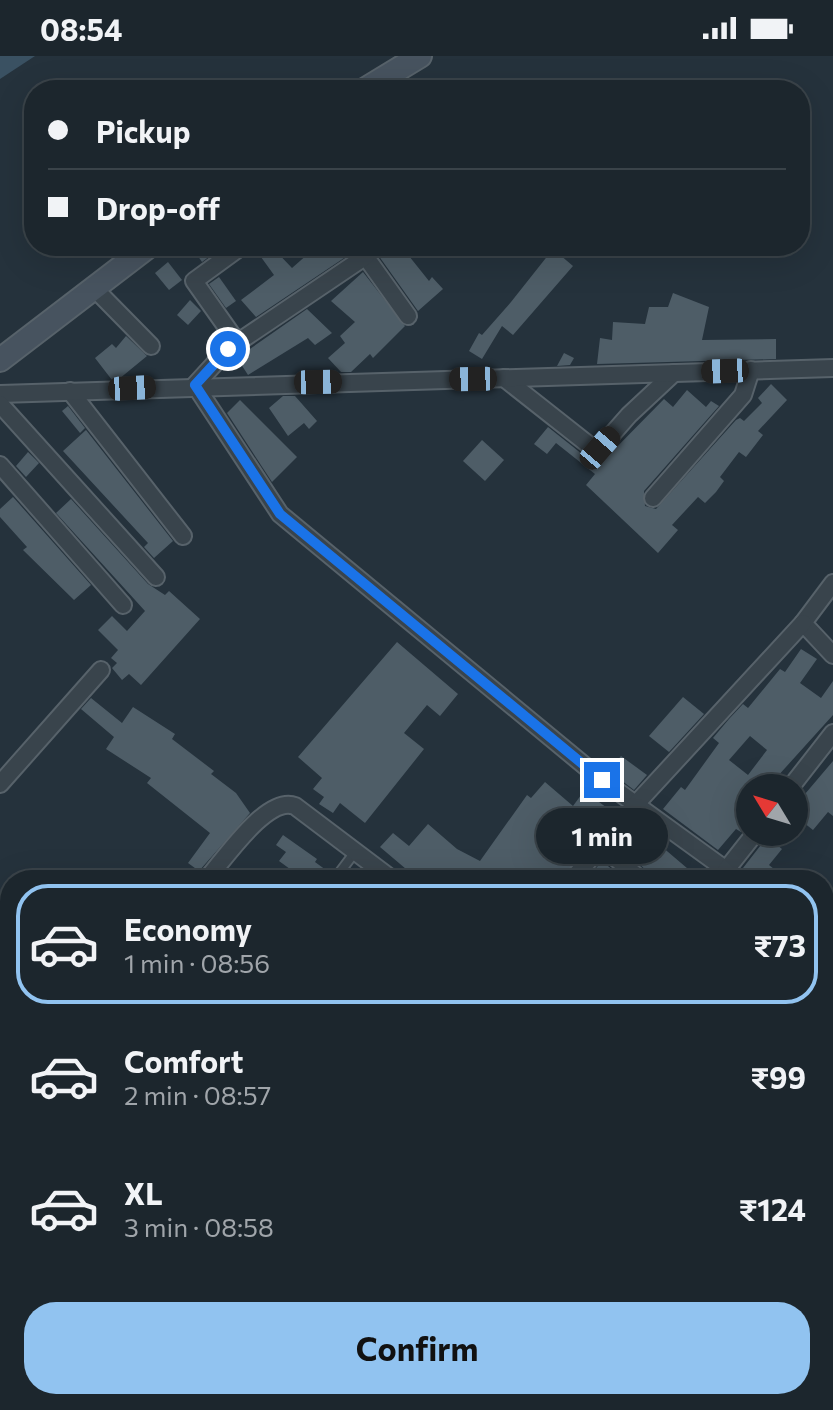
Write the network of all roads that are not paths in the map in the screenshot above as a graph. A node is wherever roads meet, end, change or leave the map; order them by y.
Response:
1 (420, 56) edge
2 (380, 80) edge
3 (136, 256) edge
4 (228, 256) edge
5 (355, 256) edge
6 (366, 256) edge
7 (94, 288) junction
8 (408, 316) dead end
9 (237, 342) junction
10 (151, 346) dead end
11 (0, 360) edge
12 (833, 368) edge
13 (751, 370) junction
14 (674, 373) junction
15 (504, 378) junction
16 (195, 385) junction
17 (70, 391) junction
18 (0, 394) edge
19 (0, 404) edge
20 (0, 465) edge
21 (653, 498) dead end
22 (183, 536) dead end
23 (156, 577) dead end
24 (833, 583) edge
25 (123, 605) dead end
26 (803, 623) junction
27 (833, 655) edge
28 (101, 670) dead end
29 (833, 733) edge
30 (801, 774) edge
31 (0, 784) edge
32 (636, 804) junction
33 (601, 845) junction
34 (749, 846) edge
35 (356, 851) junction
36 (215, 870) edge
37 (342, 870) edge
38 (380, 870) edge
39 (580, 870) edge
40 (630, 870) edge
41 (726, 870) edge
42 (736, 870) edge

1 - 2 main road
3 - 7 main road
4 - 9 street
5 - 9 street
6 - 8 street
7 - 10 street
7 - 11 main road
9 - 16 street
12 - 13 street
13 - 14 street
13 - 21 street
14 - 15 street
14 - 15 street
15 - 16 street
16 - 17 street
16 - 32 street
17 - 18 street
17 - 22 street
19 - 23 street
20 - 25 street
24 - 26 street
26 - 27 street
26 - 32 street
28 - 31 street
29 - 30 street
32 - 33 street
32 - 41 street
33 - 39 street
33 - 40 street
34 - 42 street
35 - 36 street
35 - 37 lane
35 - 38 street

